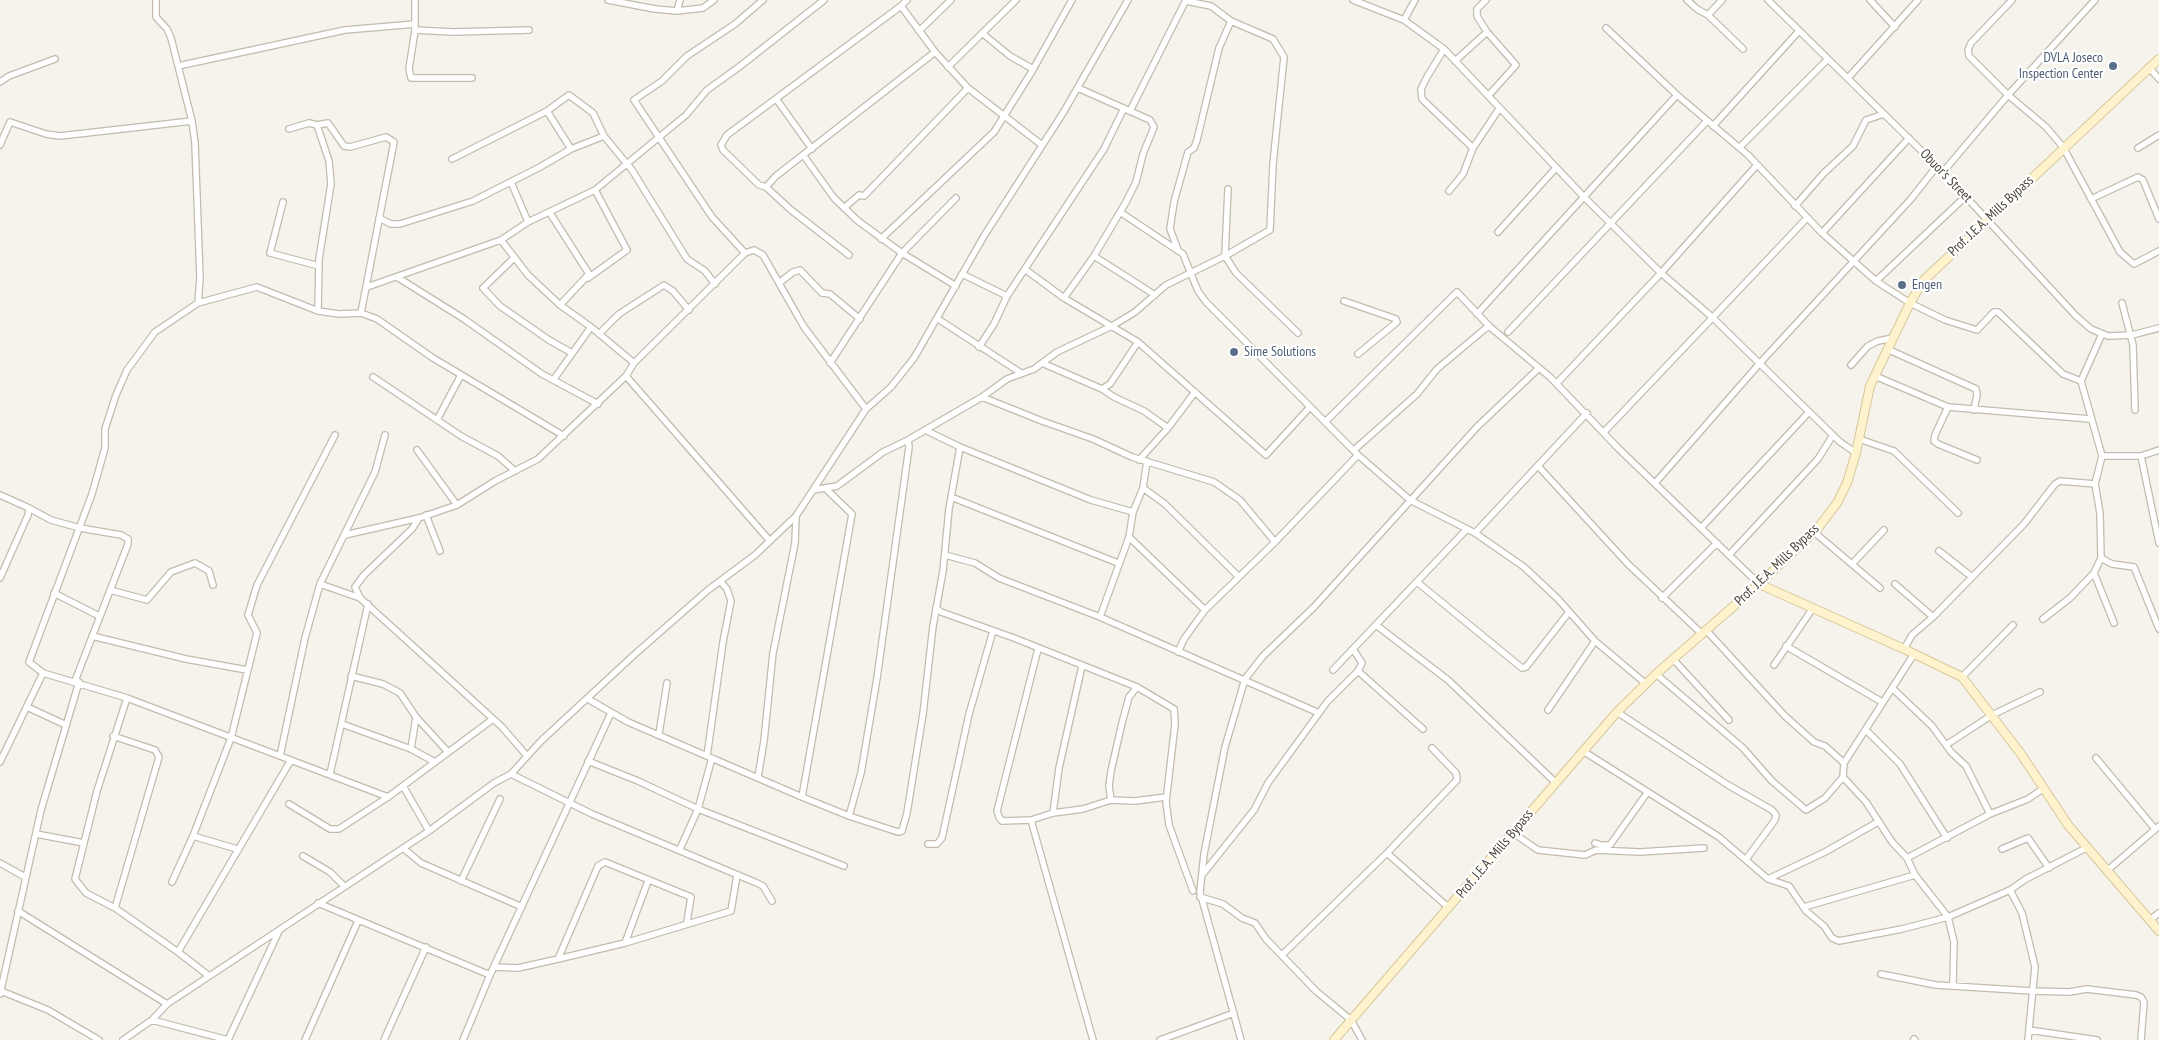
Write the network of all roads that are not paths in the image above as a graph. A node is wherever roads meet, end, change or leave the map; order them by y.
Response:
1 (156, 0) edge
2 (415, 0) edge
3 (608, 0) edge
4 (680, 0) edge
5 (714, 0) edge
6 (763, 0) edge
7 (824, 0) edge
8 (907, 0) edge
9 (951, 0) edge
10 (1016, 0) edge
11 (1072, 0) edge
12 (1128, 0) edge
13 (1186, 0) edge
14 (1355, 0) edge
15 (1415, 0) edge
16 (1486, 0) edge
17 (1687, 0) edge
18 (1722, 0) edge
19 (1768, 0) edge
20 (1870, 0) edge
21 (1918, 0) edge
22 (2012, 0) edge
23 (2094, 0) edge
24 (629, 1) edge
25 (902, 6) junction
26 (677, 11) junction
27 (1708, 15) junction
28 (1231, 20) junction
29 (1404, 20) junction
30 (415, 27) junction
31 (1895, 27) junction
32 (1606, 28) dead end
33 (529, 30) dead end
34 (919, 31) junction
35 (1800, 31) junction
36 (1487, 32) junction
37 (982, 33) junction
38 (1444, 49) junction
39 (1743, 49) dead end
40 (934, 52) junction
41 (55, 59) dead end
42 (1828, 59) junction
43 (2159, 59) edge
44 (1455, 61) junction
45 (178, 66) junction
46 (948, 67) junction
47 (2149, 68) junction
48 (1033, 70) junction
49 (472, 78) dead end
50 (1848, 78) junction
51 (2159, 79) edge
52 (0, 82) edge
53 (968, 88) junction
54 (1078, 88) junction
55 (1677, 95) junction
56 (2008, 95) junction
57 (1488, 96) junction
58 (777, 100) junction
59 (1500, 109) junction
60 (547, 110) junction
61 (1127, 110) junction
62 (1884, 114) junction
63 (1004, 118) junction
64 (192, 121) junction
65 (1707, 121) junction
66 (317, 125) junction
67 (1713, 126) junction
68 (289, 129) dead end
69 (2159, 135) edge
70 (604, 136) junction
71 (657, 138) junction
72 (1909, 138) junction
73 (0, 145) edge
74 (1042, 145) junction
75 (1740, 147) junction
76 (2063, 147) junction
77 (1473, 148) junction
78 (2138, 148) dead end
79 (571, 149) junction
80 (812, 149) junction
81 (804, 156) junction
82 (452, 159) dead end
83 (626, 162) junction
84 (1757, 165) junction
85 (1937, 166) junction
86 (1555, 169) junction
87 (1943, 172) junction
88 (511, 182) junction
89 (766, 187) junction
90 (1228, 189) dead end
91 (595, 190) junction
92 (1449, 191) dead end
93 (1966, 196) junction
94 (956, 198) dead end
95 (1585, 198) junction
96 (2091, 199) junction
97 (283, 202) dead end
98 (1796, 206) junction
99 (844, 208) junction
100 (1120, 212) junction
101 (550, 214) junction
102 (379, 218) junction
103 (1807, 218) junction
104 (2159, 219) edge
105 (1988, 220) junction
106 (528, 222) junction
107 (1612, 224) junction
108 (1498, 232) dead end
109 (1822, 233) junction
110 (881, 239) junction
111 (501, 240) junction
112 (1178, 250) junction
113 (2159, 252) edge
114 (745, 253) junction
115 (902, 253) junction
116 (849, 255) dead end
117 (1094, 256) junction
118 (1225, 256) junction
119 (514, 259) junction
120 (1853, 261) junction
121 (319, 266) junction
122 (1026, 270) junction
123 (1192, 272) junction
124 (1661, 273) junction
125 (962, 274) junction
126 (397, 277) junction
127 (588, 278) junction
128 (1876, 281) junction
129 (779, 283) junction
130 (715, 284) junction
131 (956, 286) junction
132 (367, 287) junction
133 (1155, 295) junction
134 (1007, 296) junction
135 (1064, 298) junction
136 (1344, 301) dead end
137 (2122, 302) dead end
138 (198, 303) junction
139 (1910, 303) junction
140 (560, 306) junction
141 (689, 310) junction
142 (318, 311) junction
143 (361, 313) junction
144 (1477, 314) junction
145 (1712, 316) junction
146 (938, 318) junction
147 (860, 319) junction
148 (1112, 326) junction
149 (591, 327) junction
150 (1490, 327) junction
151 (2159, 328) edge
152 (1508, 332) dead end
153 (1298, 333) dead end
154 (599, 334) junction
155 (2102, 334) junction
156 (2132, 335) junction
157 (1893, 338) junction
158 (1138, 342) junction
159 (979, 347) junction
160 (1887, 349) junction
161 (572, 352) junction
162 (1358, 354) dead end
163 (634, 363) junction
164 (830, 363) junction
165 (1042, 363) junction
166 (1760, 363) junction
167 (1851, 365) dead end
168 (1538, 368) junction
169 (1022, 373) junction
170 (461, 375) junction
171 (626, 376) junction
172 (1875, 376) junction
173 (373, 377) dead end
174 (554, 379) junction
175 (2081, 381) junction
176 (1557, 383) junction
177 (1102, 389) junction
178 (1194, 392) junction
179 (982, 397) junction
180 (598, 404) junction
181 (1310, 406) junction
182 (1948, 407) junction
183 (866, 409) junction
184 (1974, 410) junction
185 (2135, 410) dead end
186 (1809, 412) junction
187 (1587, 413) junction
188 (2090, 419) junction
189 (438, 420) junction
190 (1325, 422) junction
191 (1168, 428) junction
192 (925, 430) junction
193 (1604, 432) junction
194 (335, 435) dead end
195 (385, 435) dead end
196 (1833, 435) junction
197 (564, 436) junction
198 (1859, 439) junction
199 (908, 440) junction
200 (960, 447) junction
201 (416, 450) dead end
202 (2159, 450) edge
203 (1356, 453) junction
204 (1856, 453) junction
205 (2102, 456) junction
206 (2141, 456) junction
207 (1139, 460) junction
208 (1977, 460) dead end
209 (1148, 461) junction
210 (1538, 466) junction
211 (514, 471) junction
212 (1656, 482) junction
213 (2095, 484) junction
214 (825, 488) junction
215 (1143, 488) junction
216 (813, 490) junction
217 (0, 495) edge
218 (951, 497) junction
219 (1410, 500) junction
220 (457, 506) junction
221 (29, 508) junction
222 (1133, 512) junction
223 (1958, 514) dead end
224 (426, 515) junction
225 (796, 516) junction
226 (420, 518) junction
227 (80, 528) junction
228 (1467, 528) junction
229 (1701, 528) junction
230 (1884, 530) dead end
231 (1814, 532) junction
232 (1475, 533) junction
233 (345, 535) junction
234 (1129, 537) junction
235 (770, 541) junction
236 (1275, 542) junction
237 (2159, 543) edge
238 (1717, 544) junction
239 (440, 551) dead end
240 (1939, 551) dead end
241 (945, 555) junction
242 (1729, 555) junction
243 (2101, 558) junction
244 (1118, 564) junction
245 (1852, 564) junction
246 (2094, 573) junction
247 (1238, 576) junction
248 (1972, 577) junction
249 (0, 578) edge
250 (720, 580) junction
251 (1417, 582) junction
252 (320, 584) junction
253 (1759, 584) junction
254 (1895, 584) dead end
255 (213, 585) dead end
256 (1880, 588) dead end
257 (110, 590) junction
258 (54, 593) junction
259 (360, 598) junction
260 (1662, 598) junction
261 (368, 604) junction
262 (936, 608) junction
263 (1813, 608) junction
264 (1205, 610) junction
265 (1569, 612) junction
266 (99, 616) junction
267 (1100, 617) junction
268 (1933, 618) junction
269 (2043, 619) dead end
270 (2114, 623) dead end
271 (1376, 625) junction
272 (2013, 626) dead end
273 (2159, 629) edge
274 (993, 631) junction
275 (1704, 632) junction
276 (92, 636) junction
277 (1595, 641) junction
278 (1786, 646) junction
279 (1038, 649) junction
280 (1353, 649) junction
281 (1904, 649) junction
282 (1178, 652) junction
283 (1914, 654) junction
284 (1673, 659) junction
285 (1774, 665) dead end
286 (1082, 666) junction
287 (247, 670) junction
288 (1333, 670) dead end
289 (1358, 671) junction
290 (43, 673) junction
291 (1656, 674) junction
292 (351, 676) junction
293 (1962, 677) junction
294 (1245, 680) junction
295 (77, 682) junction
296 (667, 683) dead end
297 (1645, 683) junction
298 (1137, 687) junction
299 (1892, 688) junction
300 (2040, 692) dead end
301 (127, 698) junction
302 (588, 699) junction
303 (1882, 702) junction
304 (27, 707) junction
305 (1548, 710) dead end
306 (1319, 712) junction
307 (1617, 712) junction
308 (611, 713) junction
309 (1992, 715) junction
310 (416, 716) junction
311 (493, 719) junction
312 (1729, 720) dead end
313 (342, 724) junction
314 (66, 725) junction
315 (1423, 729) dead end
316 (1866, 730) junction
317 (659, 734) junction
318 (113, 736) junction
319 (231, 738) junction
320 (1946, 745) junction
321 (1432, 748) dead end
322 (412, 749) junction
323 (1583, 751) junction
324 (448, 752) junction
325 (280, 756) junction
326 (527, 756) junction
327 (710, 757) junction
328 (2096, 758) dead end
329 (291, 760) junction
330 (588, 761) junction
331 (0, 762) edge
332 (435, 762) junction
333 (1844, 763) junction
334 (330, 774) junction
335 (510, 774) junction
336 (758, 777) junction
337 (1843, 777) junction
338 (1555, 782) junction
339 (403, 786) junction
340 (2044, 788) junction
341 (1647, 793) junction
342 (802, 796) junction
343 (388, 797) junction
344 (1166, 797) junction
345 (500, 799) dead end
346 (1111, 800) junction
347 (289, 804) dead end
348 (570, 804) junction
349 (698, 808) junction
350 (1053, 814) junction
351 (1990, 814) junction
352 (849, 816) junction
353 (1031, 820) junction
354 (1878, 822) junction
355 (2157, 828) edge
356 (429, 831) junction
357 (1513, 833) junction
358 (36, 834) junction
359 (193, 836) junction
360 (1947, 838) junction
361 (84, 843) junction
362 (1595, 843) dead end
363 (928, 844) dead end
364 (2088, 847) junction
365 (403, 848) junction
366 (1704, 848) dead end
367 (237, 849) junction
368 (2002, 849) dead end
369 (680, 850) junction
370 (1388, 853) junction
371 (303, 856) dead end
372 (1747, 858) junction
373 (1907, 858) junction
374 (0, 864) edge
375 (844, 866) dead end
376 (2048, 868) junction
377 (2109, 869) junction
378 (737, 875) junction
379 (1202, 875) junction
380 (1915, 875) junction
381 (25, 877) junction
382 (1768, 879) junction
383 (461, 880) junction
384 (648, 881) junction
385 (172, 882) dead end
386 (344, 886) junction
387 (2010, 890) junction
388 (1193, 891) dead end
389 (1200, 897) junction
390 (772, 901) dead end
391 (318, 903) junction
392 (522, 906) junction
393 (1804, 907) junction
394 (115, 908) junction
395 (1449, 908) junction
396 (18, 911) junction
397 (2159, 913) edge
398 (1948, 917) junction
399 (2151, 919) junction
400 (358, 921) junction
401 (687, 922) junction
402 (279, 930) junction
403 (2159, 931) edge
404 (625, 943) junction
405 (426, 947) junction
406 (178, 952) junction
407 (1282, 955) junction
408 (558, 959) junction
409 (494, 967) junction
410 (1881, 974) dead end
411 (490, 975) junction
412 (209, 976) junction
413 (1953, 984) junction
414 (2033, 991) junction
415 (0, 992) edge
416 (167, 1004) junction
417 (1234, 1013) junction
418 (152, 1020) junction
419 (1351, 1020) junction
420 (2029, 1030) junction
421 (99, 1040) edge
422 (123, 1040) edge
423 (228, 1040) edge
424 (306, 1040) edge
425 (384, 1040) edge
426 (463, 1040) edge
427 (1093, 1040) edge
428 (1160, 1040) edge
429 (1241, 1040) edge
430 (1334, 1040) edge
431 (1362, 1040) edge
432 (2028, 1040) edge
433 (2097, 1040) edge
434 (2141, 1040) edge

1 - 45 street
2 - 30 street
3 - 24 street
4 - 26 street
5 - 26 street
6 - 71 street
7 - 71 street
8 - 25 street
9 - 34 street
10 - 37 street
11 - 48 street
12 - 54 street
13 - 28 street
13 - 61 street
14 - 29 street
15 - 29 street
16 - 36 street
17 - 27 street
18 - 27 street
19 - 35 street, Obuor’s Street
20 - 31 street
21 - 31 street
22 - 56 street
23 - 56 street
24 - 26 street
25 - 34 street
25 - 58 street
27 - 39 street
28 - 112 street
28 - 118 street
29 - 38 street
30 - 33 street
30 - 45 street
30 - 49 street
31 - 50 street
32 - 55 street
34 - 40 street
35 - 42 street, Obuor’s Street
35 - 67 street
36 - 44 street
36 - 57 street
37 - 46 street
37 - 48 street
38 - 44 street
38 - 77 street
40 - 46 street
40 - 80 street
41 - 52 street
42 - 50 street, Obuor’s Street
42 - 75 street
43 - 47 street, Prof. J.E.A. Mills Bypass
44 - 57 street
45 - 64 street
46 - 53 street
47 - 51 street
47 - 76 street, Prof. J.E.A. Mills Bypass
48 - 63 street
50 - 62 street, Obuor’s Street
53 - 63 street
53 - 99 street
54 - 61 street
54 - 74 street
55 - 65 street
55 - 95 street
56 - 76 street
56 - 87 street
57 - 59 street
58 - 80 street
58 - 89 street
59 - 77 street
59 - 86 street
60 - 70 street
60 - 79 street
60 - 82 street
61 - 100 street
61 - 122 street
62 - 72 street, Obuor’s Street
62 - 98 street
63 - 74 street
63 - 110 street
64 - 73 street
64 - 138 street
65 - 67 street
65 - 107 street
66 - 68 street
66 - 102 street
66 - 121 street
67 - 75 street
69 - 78 street
70 - 79 street
70 - 83 street
71 - 83 street
71 - 114 street
72 - 85 street, Obuor’s Street
72 - 109 street
74 - 125 street
75 - 84 street
76 - 96 street
76 - 105 street, Prof. J.E.A. Mills Bypass
77 - 92 street
79 - 88 street
80 - 81 street
81 - 89 street
81 - 99 street
83 - 91 street
83 - 130 street
84 - 98 street
84 - 124 street
85 - 87 street, Obuor’s Street
85 - 120 street
86 - 95 street
86 - 108 street
87 - 93 street, Obuor’s Street
88 - 102 street
88 - 106 street
89 - 116 street
90 - 118 street
91 - 101 street
91 - 127 street
93 - 105 street, Obuor’s Street
93 - 128 street
94 - 115 street
95 - 107 street
95 - 144 street
96 - 104 street
96 - 113 street
97 - 121 street
98 - 103 street
99 - 110 street
100 - 112 street
100 - 117 street
101 - 106 street
101 - 127 street
102 - 132 street
103 - 109 street
103 - 145 street
105 - 139 street, Prof. J.E.A. Mills Bypass
105 - 155 street, Obuor’s Street
106 - 111 street
107 - 124 street
107 - 152 street
109 - 120 street
110 - 115 street
111 - 119 street
111 - 126 street
112 - 123 street
114 - 129 street
114 - 130 street
115 - 131 street
115 - 147 street
117 - 133 street
117 - 135 street
118 - 123 street
118 - 153 street
119 - 140 street
119 - 161 street
120 - 128 street
120 - 166 street
121 - 142 street
122 - 134 street
122 - 135 street
123 - 133 street
123 - 181 street
124 - 145 street
124 - 176 street
125 - 131 street
125 - 134 street
126 - 132 street
126 - 174 street
127 - 140 street
128 - 139 street
129 - 147 street
129 - 164 street
130 - 141 street
131 - 146 street
132 - 143 street
133 - 148 street
134 - 159 street
135 - 148 street
136 - 162 street
137 - 156 street
138 - 142 street
138 - 227 street
139 - 157 street, Prof. J.E.A. Mills Bypass
139 - 175 street
140 - 149 street
141 - 154 street
141 - 163 street
142 - 143 street
143 - 170 street
144 - 150 street
144 - 190 street
145 - 166 street
145 - 193 street
146 - 159 street
146 - 183 street
147 - 164 street
148 - 158 street
148 - 165 street
149 - 154 street
149 - 161 street
150 - 168 street
150 - 203 street
151 - 156 street, Obuor’s Street
154 - 163 street
155 - 156 street, Obuor’s Street
155 - 175 street
156 - 185 street
157 - 160 street, Prof. J.E.A. Mills Bypass
157 - 167 street
158 - 177 street
158 - 178 street
159 - 169 street
160 - 172 street, Prof. J.E.A. Mills Bypass
160 - 184 street
161 - 174 street
163 - 171 street
164 - 183 street
165 - 169 street
165 - 177 street
166 - 186 street
166 - 212 street
168 - 176 street
168 - 219 street
169 - 179 street
170 - 189 street
170 - 197 street
171 - 180 street
171 - 235 street
172 - 182 street
172 - 198 street, Prof. J.E.A. Mills Bypass
173 - 189 street
174 - 180 street
175 - 188 street
176 - 187 street
177 - 191 street
178 - 181 street
178 - 191 street
179 - 192 street
179 - 207 street
180 - 197 street
181 - 190 street
182 - 184 street
182 - 208 street
183 - 216 street
184 - 188 street
186 - 196 street
186 - 229 street
187 - 193 street
187 - 210 street
188 - 205 street
189 - 211 street
190 - 203 street
191 - 207 street
192 - 199 street
192 - 200 street
193 - 212 street
194 - 287 street
195 - 233 street
196 - 204 street
196 - 242 street
197 - 211 street
198 - 204 street, Prof. J.E.A. Mills Bypass
198 - 223 street
199 - 214 street
199 - 352 street
200 - 218 street
200 - 222 street
201 - 220 street
202 - 206 street
203 - 219 street
203 - 236 street
204 - 231 street, Prof. J.E.A. Mills Bypass
205 - 206 street
205 - 213 street
206 - 237 street
207 - 209 street
209 - 215 street
209 - 236 street
210 - 232 street
210 - 260 street
211 - 220 street
212 - 229 street
213 - 243 street
213 - 248 street
214 - 216 street
214 - 342 street
215 - 222 street
215 - 247 street
216 - 225 street
217 - 221 street
218 - 241 street
218 - 244 street
219 - 228 street
219 - 294 street
220 - 224 street
221 - 227 street
221 - 249 street
222 - 234 street
224 - 226 street
224 - 239 street
225 - 235 street
225 - 336 street
226 - 233 street
226 - 259 street
227 - 257 street
227 - 258 street
228 - 232 street
228 - 251 street
229 - 238 street
230 - 245 street
231 - 245 street
231 - 253 street, Prof. J.E.A. Mills Bypass
232 - 265 street
233 - 252 street
234 - 244 street
234 - 264 street
235 - 250 street
236 - 247 street
238 - 242 street
238 - 260 street
240 - 248 street
241 - 262 street
241 - 267 street
242 - 253 street
243 - 246 street
243 - 273 street
244 - 267 street
245 - 256 street
246 - 269 street
246 - 270 street
247 - 264 street
248 - 268 street
250 - 302 street
250 - 327 street
251 - 265 street
251 - 271 street
252 - 259 street
252 - 325 street
253 - 263 street
253 - 275 street, Prof. J.E.A. Mills Bypass
254 - 268 street
255 - 257 street
257 - 266 street
258 - 266 street
258 - 290 street
259 - 261 street
260 - 275 street
261 - 292 street
261 - 311 street
262 - 274 street
262 - 352 street
263 - 278 street
263 - 281 street
264 - 282 street
265 - 277 street
266 - 276 street
267 - 282 street
268 - 281 street
271 - 280 street
271 - 338 street
272 - 293 street
274 - 279 street
274 - 363 street
275 - 284 street, Prof. J.E.A. Mills Bypass
275 - 333 street
276 - 287 street
276 - 295 street
277 - 297 street
277 - 305 street
278 - 285 street
278 - 303 street
279 - 286 street
279 - 353 street
280 - 288 street
280 - 289 street
281 - 283 street
282 - 294 street
283 - 293 street
283 - 299 street
284 - 291 street, Prof. J.E.A. Mills Bypass
284 - 312 street
286 - 298 street
286 - 350 street
287 - 319 street
289 - 306 street
289 - 315 street
290 - 295 street
290 - 304 street
291 - 297 street, Prof. J.E.A. Mills Bypass
291 - 337 street
292 - 310 street
292 - 313 street
293 - 309 street
294 - 306 street
294 - 379 street
295 - 301 street
295 - 314 street
296 - 317 street
297 - 307 street, Prof. J.E.A. Mills Bypass
298 - 344 street
298 - 346 street
299 - 303 street
299 - 320 street
300 - 309 street
301 - 318 street
301 - 319 street
302 - 308 street
302 - 326 street
303 - 316 street
304 - 314 street
304 - 331 street
306 - 379 street
307 - 323 street, Prof. J.E.A. Mills Bypass
307 - 372 street
308 - 317 street
308 - 330 street
309 - 320 street
309 - 340 street
310 - 322 street
310 - 324 street
311 - 324 street
311 - 326 street
313 - 322 street
313 - 334 street
314 - 358 street
316 - 333 street
316 - 360 street
317 - 327 street
318 - 361 street
318 - 394 street
319 - 325 street
319 - 359 street
320 - 351 street
321 - 370 street
322 - 332 street
323 - 338 street, Prof. J.E.A. Mills Bypass
323 - 341 street
324 - 332 street
325 - 329 street
326 - 335 street
327 - 336 street
327 - 349 street
328 - 355 street
329 - 334 street
329 - 367 street
330 - 348 street
330 - 349 street
332 - 339 street
333 - 337 street
334 - 343 street
335 - 348 street
335 - 356 street
336 - 342 street
337 - 354 street
338 - 357 street, Prof. J.E.A. Mills Bypass
339 - 343 street
339 - 356 street
340 - 351 street
340 - 364 street
341 - 362 street
341 - 372 street
342 - 352 street
343 - 347 street
344 - 346 street
344 - 388 street
345 - 383 street
346 - 350 street
348 - 369 street
348 - 392 street
349 - 369 street
349 - 375 street
350 - 353 street
351 - 360 street
353 - 427 street
354 - 373 street
354 - 382 street
355 - 377 street
356 - 365 street
357 - 366 street
357 - 395 street, Prof. J.E.A. Mills Bypass
358 - 361 street
358 - 381 street
359 - 367 street
359 - 385 street
360 - 373 street
361 - 394 street
364 - 376 street
364 - 377 street
365 - 383 street
365 - 386 street
367 - 406 street
368 - 376 street
369 - 378 street
370 - 395 street
370 - 407 street
371 - 386 street
372 - 382 street
373 - 380 street
374 - 381 street
376 - 387 street
377 - 399 street
378 - 390 street
378 - 401 street
379 - 389 street
380 - 393 street
380 - 398 street
381 - 396 street
382 - 393 street
383 - 392 street
384 - 401 street
384 - 404 street
384 - 408 street
386 - 391 street
387 - 398 street
387 - 414 street
389 - 407 street
389 - 417 street
391 - 400 street
391 - 402 street
392 - 409 street
393 - 398 street
394 - 406 street
395 - 419 street, Prof. J.E.A. Mills Bypass
396 - 415 street
396 - 416 street
397 - 399 street
398 - 413 street
399 - 403 street
400 - 405 street
400 - 424 street
401 - 404 street
402 - 412 street
402 - 423 street
404 - 408 street
405 - 411 street
405 - 425 street
406 - 412 street
407 - 419 street
408 - 409 street
409 - 411 street
410 - 413 street
411 - 426 street
412 - 416 street
413 - 414 street
414 - 420 street
414 - 434 street
415 - 421 street
416 - 418 street
417 - 428 street
417 - 429 street
418 - 422 street
418 - 423 street
419 - 430 street, Prof. J.E.A. Mills Bypass
419 - 431 street
420 - 432 street
420 - 433 street

